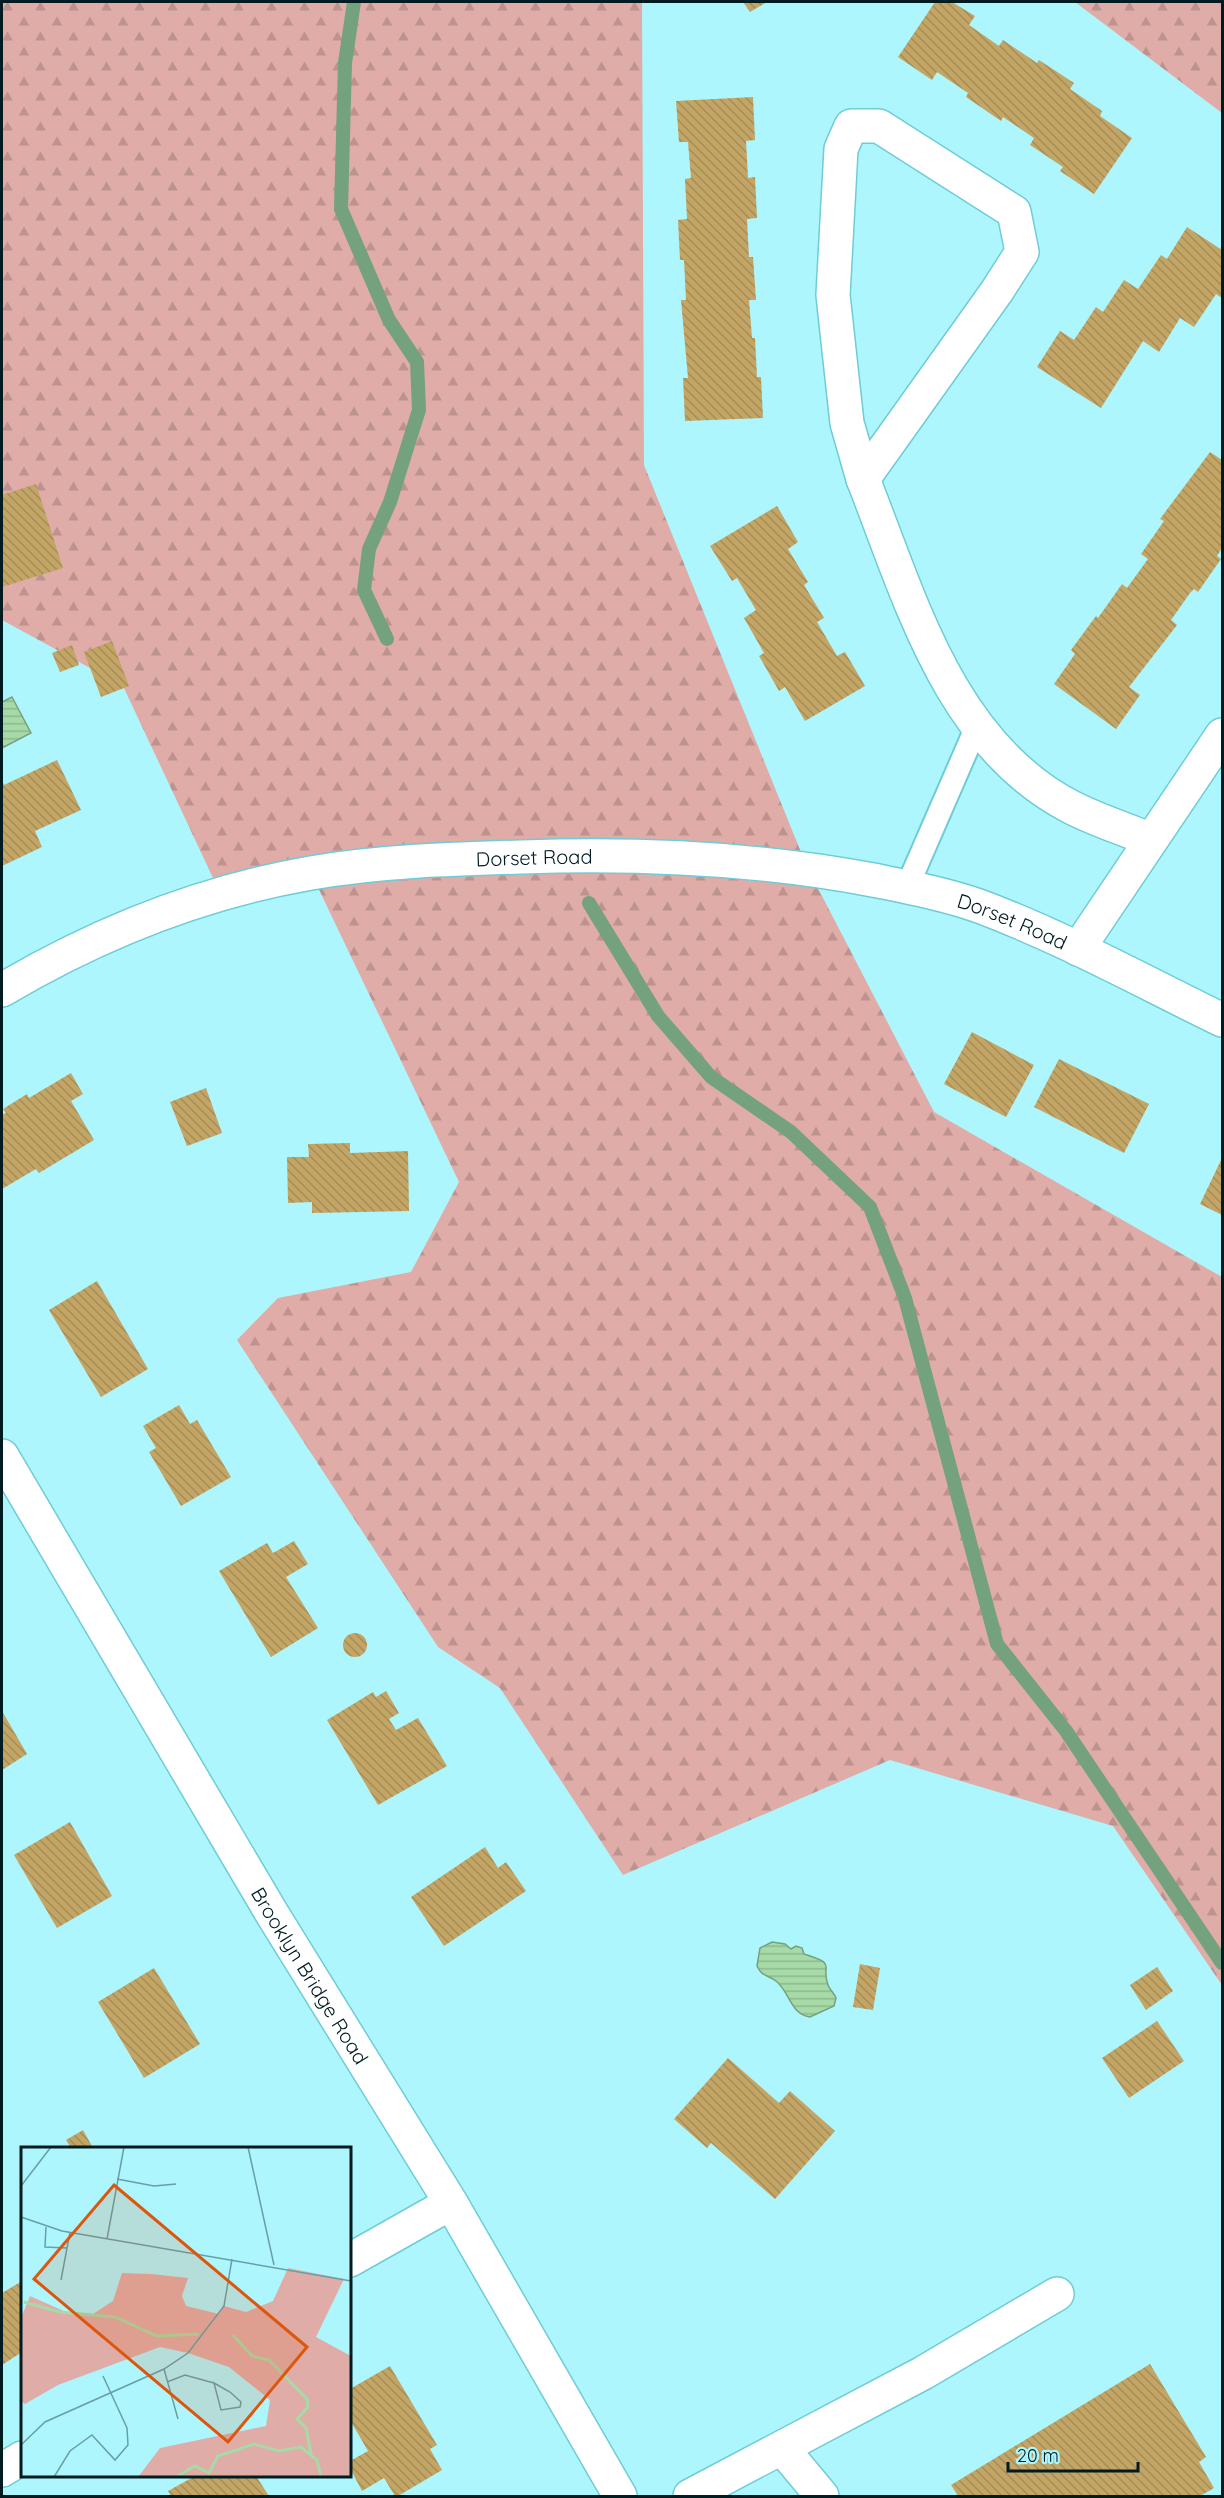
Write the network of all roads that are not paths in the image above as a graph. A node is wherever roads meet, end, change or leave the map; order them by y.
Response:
1 (863, 480) junction
2 (977, 726) junction
3 (1222, 735) edge
4 (1151, 840) junction
5 (906, 886) junction
6 (1077, 949) junction
7 (2, 990) edge
8 (1222, 1020) edge
9 (2, 1456) edge
10 (451, 2204) junction
11 (351, 2259) edge
12 (1057, 2294) dead end
13 (782, 2448) junction
14 (21, 2459) edge
15 (2, 2470) edge
16 (620, 2496) edge
17 (690, 2496) edge
18 (822, 2496) edge

1 - 1 street
1 - 2 street
2 - 4 street
2 - 5 lane
3 - 4 street, Dorset Road
4 - 6 street, Dorset Road
5 - 6 street, Dorset Road
5 - 7 street, Dorset Road
6 - 8 street, Dorset Road
9 - 10 street, Brooklyn Bridge Road
10 - 11 street
10 - 16 street, Brooklyn Bridge Road
12 - 13 street
13 - 17 street
13 - 18 street
14 - 15 street

